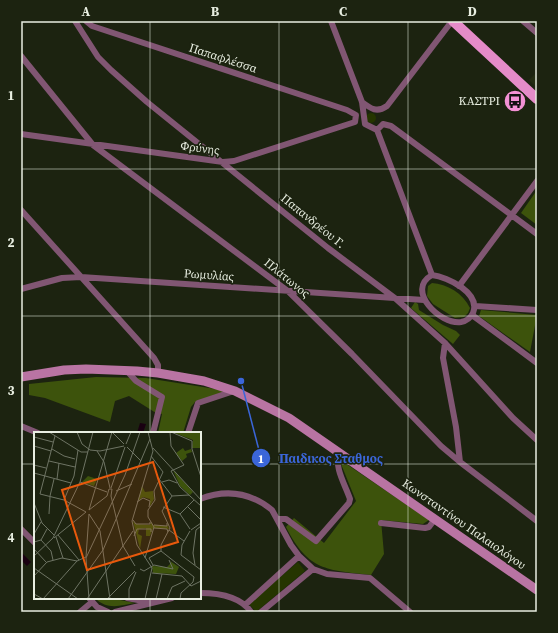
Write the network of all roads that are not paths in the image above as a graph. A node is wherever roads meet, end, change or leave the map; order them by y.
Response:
1 (75, 21) edge
2 (86, 21) edge
3 (331, 21) edge
4 (453, 21) edge
5 (523, 21) edge
6 (92, 26) junction
7 (537, 33) edge
8 (86, 38) junction
9 (21, 56) edge
10 (537, 99) edge
11 (362, 102) junction
12 (380, 110) junction
13 (363, 117) junction
14 (356, 118) junction
15 (383, 124) junction
16 (377, 130) junction
17 (21, 134) edge
18 (93, 145) junction
19 (223, 162) junction
20 (537, 180) edge
21 (21, 210) edge
22 (512, 215) junction
23 (537, 234) edge
24 (432, 275) junction
25 (81, 277) junction
26 (459, 286) junction
27 (21, 289) edge
28 (289, 292) junction
29 (396, 299) junction
30 (424, 300) junction
31 (475, 306) junction
32 (537, 310) edge
33 (472, 315) junction
34 (445, 343) junction
35 (537, 363) edge
36 (127, 371) junction
37 (158, 373) junction
38 (21, 377) edge
39 (235, 391) junction
40 (21, 426) edge
41 (36, 432) edge
42 (153, 432) edge
43 (188, 432) edge
44 (537, 440) edge
45 (339, 452) junction
46 (460, 462) junction
47 (201, 499) edge
48 (277, 519) junction
49 (435, 519) junction
50 (537, 521) edge
51 (381, 523) dead end
52 (21, 529) edge
53 (34, 542) edge
54 (299, 556) junction
55 (313, 569) junction
56 (537, 590) edge
57 (201, 593) edge
58 (133, 599) edge
59 (166, 599) edge
60 (91, 600) edge
61 (150, 602) junction
62 (248, 610) edge
63 (80, 612) edge
64 (108, 612) edge
65 (115, 612) edge
66 (262, 612) edge
67 (410, 612) edge

1 - 8 street, Παπανδρέου Γ.
2 - 6 street, Παπαφλέσσα
3 - 11 street
4 - 10 main road
4 - 12 street
5 - 7 street
6 - 8 street
6 - 14 street, Παπαφλέσσα
8 - 19 street, Παπανδρέου Γ.
9 - 18 street, Πλάτωνος
11 - 12 street
11 - 13 street
12 - 15 street
13 - 14 street
13 - 16 street
14 - 19 street, Φρύνης
15 - 16 street
15 - 22 street
16 - 24 street
17 - 18 street, Φρύνης
18 - 19 street, Φρύνης
18 - 28 street, Πλάτωνος
19 - 29 street, Παπανδρέου Γ.
20 - 22 street
21 - 25 street
22 - 23 street
22 - 26 street
24 - 26 street
24 - 30 street
25 - 27 street, Ρωμυλίας
25 - 28 street, Ρωμυλίας
25 - 37 street
26 - 31 street
28 - 29 street, Ρωμυλίας
28 - 46 street, Πλάτωνος
29 - 30 street, Ρωμυλίας
29 - 34 street, Παπανδρέου Γ.
30 - 33 street
31 - 32 street
31 - 33 street
33 - 35 street
34 - 44 street, Παπανδρέου Γ.
34 - 46 street
36 - 37 street, Κωνσταντίνου Παλαιολόγου
36 - 38 street, Κωνσταντίνου Παλαιολόγου
36 - 42 street
37 - 39 street, Κωνσταντίνου Παλαιολόγου
39 - 43 street
39 - 45 street, Κωνσταντίνου Παλαιολόγου
40 - 41 street
45 - 48 street
45 - 49 street, Κωνσταντίνου Παλαιολόγου
46 - 50 street, Πλάτωνος
47 - 48 street
48 - 54 street
49 - 51 street
49 - 56 street, Κωνσταντίνου Παλαιολόγου
52 - 53 street
54 - 55 street
54 - 62 street
55 - 66 street
55 - 67 street
57 - 62 street
58 - 61 street
59 - 61 street
60 - 63 street
60 - 64 street
61 - 65 street

